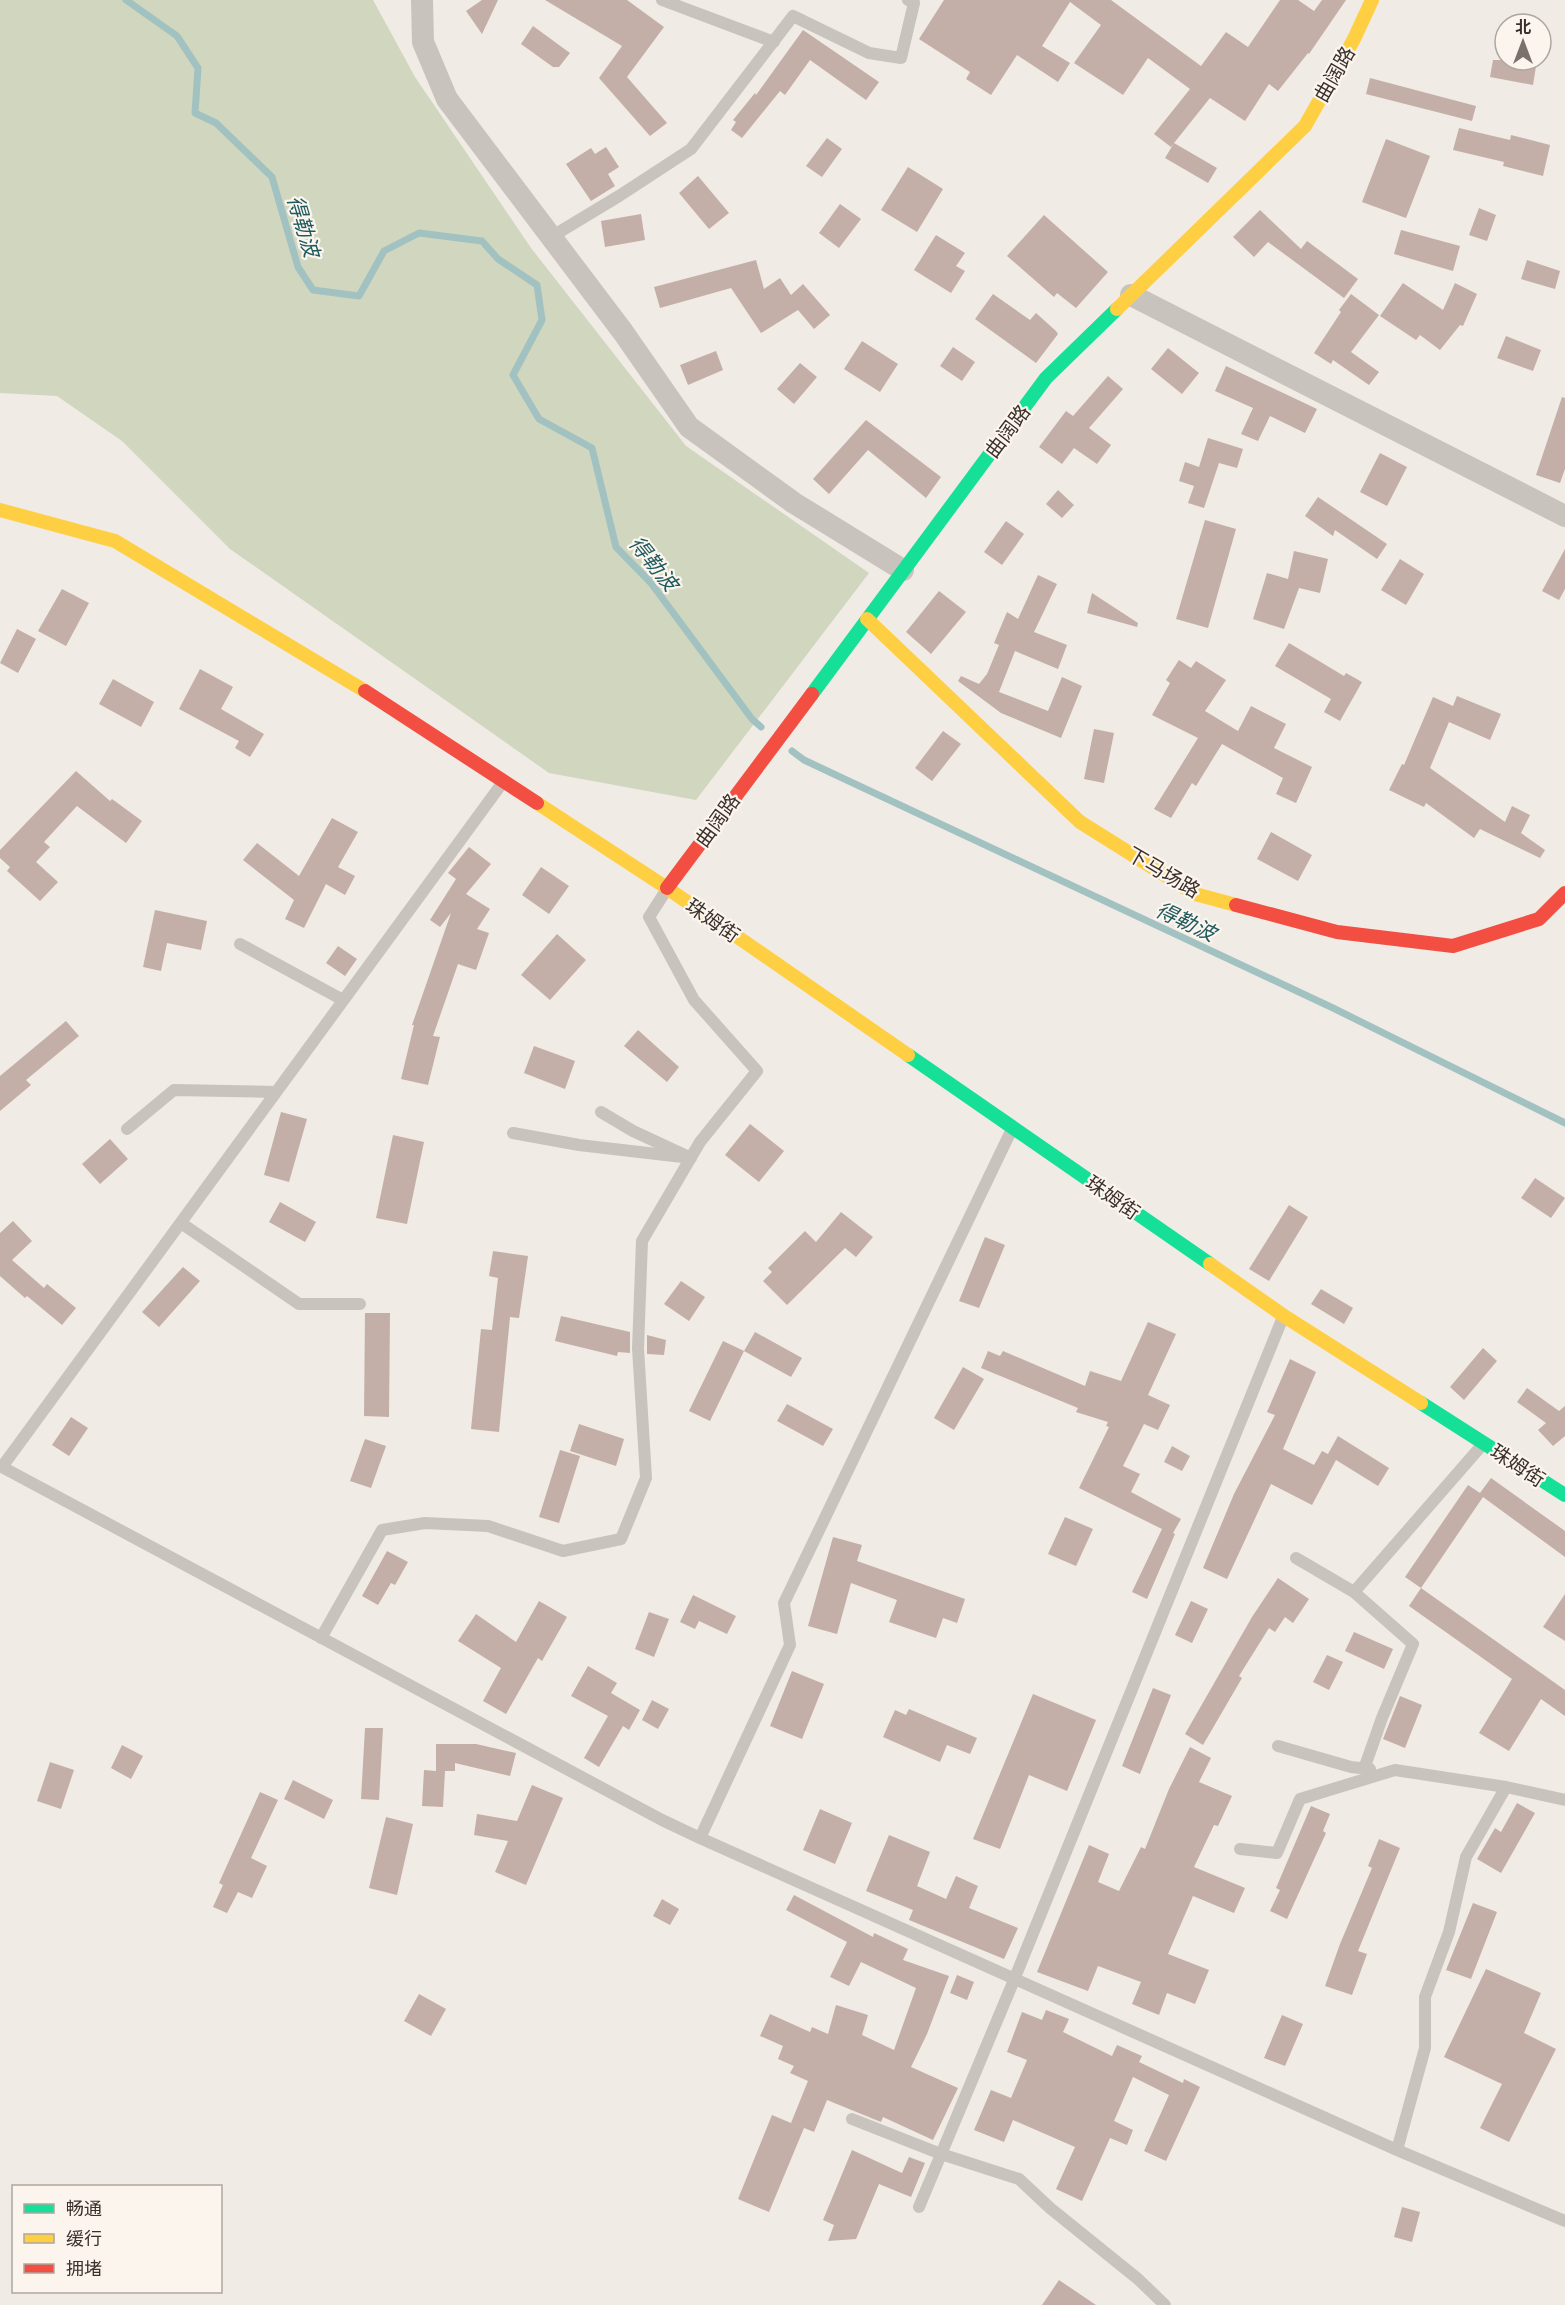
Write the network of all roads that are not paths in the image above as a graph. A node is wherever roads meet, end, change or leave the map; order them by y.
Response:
1 (422, 0) edge
2 (662, 0) edge
3 (908, 0) edge
4 (1372, 0) edge
5 (774, 42) junction
6 (551, 237) junction
7 (1131, 295) junction
8 (0, 510) edge
9 (1565, 516) edge
10 (903, 570) junction
11 (867, 619) junction
12 (504, 780) junction
13 (668, 888) junction
14 (1565, 893) edge
15 (240, 944) dead end
16 (344, 1000) junction
17 (276, 1092) junction
18 (600, 1112) dead end
19 (1012, 1127) junction
20 (127, 1129) dead end
21 (513, 1133) dead end
22 (691, 1158) junction
23 (181, 1223) junction
24 (360, 1304) dead end
25 (1284, 1316) junction
26 (1484, 1443) junction
27 (1565, 1495) edge
28 (1296, 1558) dead end
29 (1354, 1592) junction
30 (321, 1638) junction
31 (1278, 1746) dead end
32 (1364, 1768) junction
33 (1395, 1770) junction
34 (1506, 1787) junction
35 (1565, 1800) edge
36 (700, 1838) junction
37 (1240, 1849) dead end
38 (1014, 1980) junction
39 (852, 2119) dead end
40 (1397, 2150) junction
41 (941, 2154) junction
42 (919, 2207) dead end
43 (1565, 2221) edge
44 (1165, 2305) edge

1 - 6 street
2 - 5 lane
3 - 5 lane
4 - 7 street, 曲阔路
5 - 6 lane
6 - 10 street
7 - 9 street
7 - 10 street, 曲阔路
8 - 12 street, 珠姆街
10 - 11 street, 曲阔路
11 - 13 street, 曲阔路
11 - 14 street, 下马场路
12 - 13 street, 珠姆街
12 - 16 lane
13 - 19 street, 珠姆街
13 - 22 lane
15 - 16 lane
16 - 17 lane
17 - 20 lane
17 - 23 lane
18 - 22 lane
19 - 25 street, 珠姆街
19 - 36 lane
21 - 22 lane
22 - 30 lane
23 - 24 lane
23 - 30 lane
25 - 26 street, 珠姆街
25 - 38 lane
26 - 27 street, 珠姆街
26 - 29 lane
28 - 29 lane
29 - 32 lane
30 - 36 lane
31 - 32 lane
32 - 33 lane
33 - 34 lane
33 - 37 lane
34 - 35 lane
34 - 40 lane
36 - 38 lane
38 - 40 lane
38 - 41 lane
39 - 41 lane
40 - 43 lane
41 - 42 lane
41 - 44 lane

